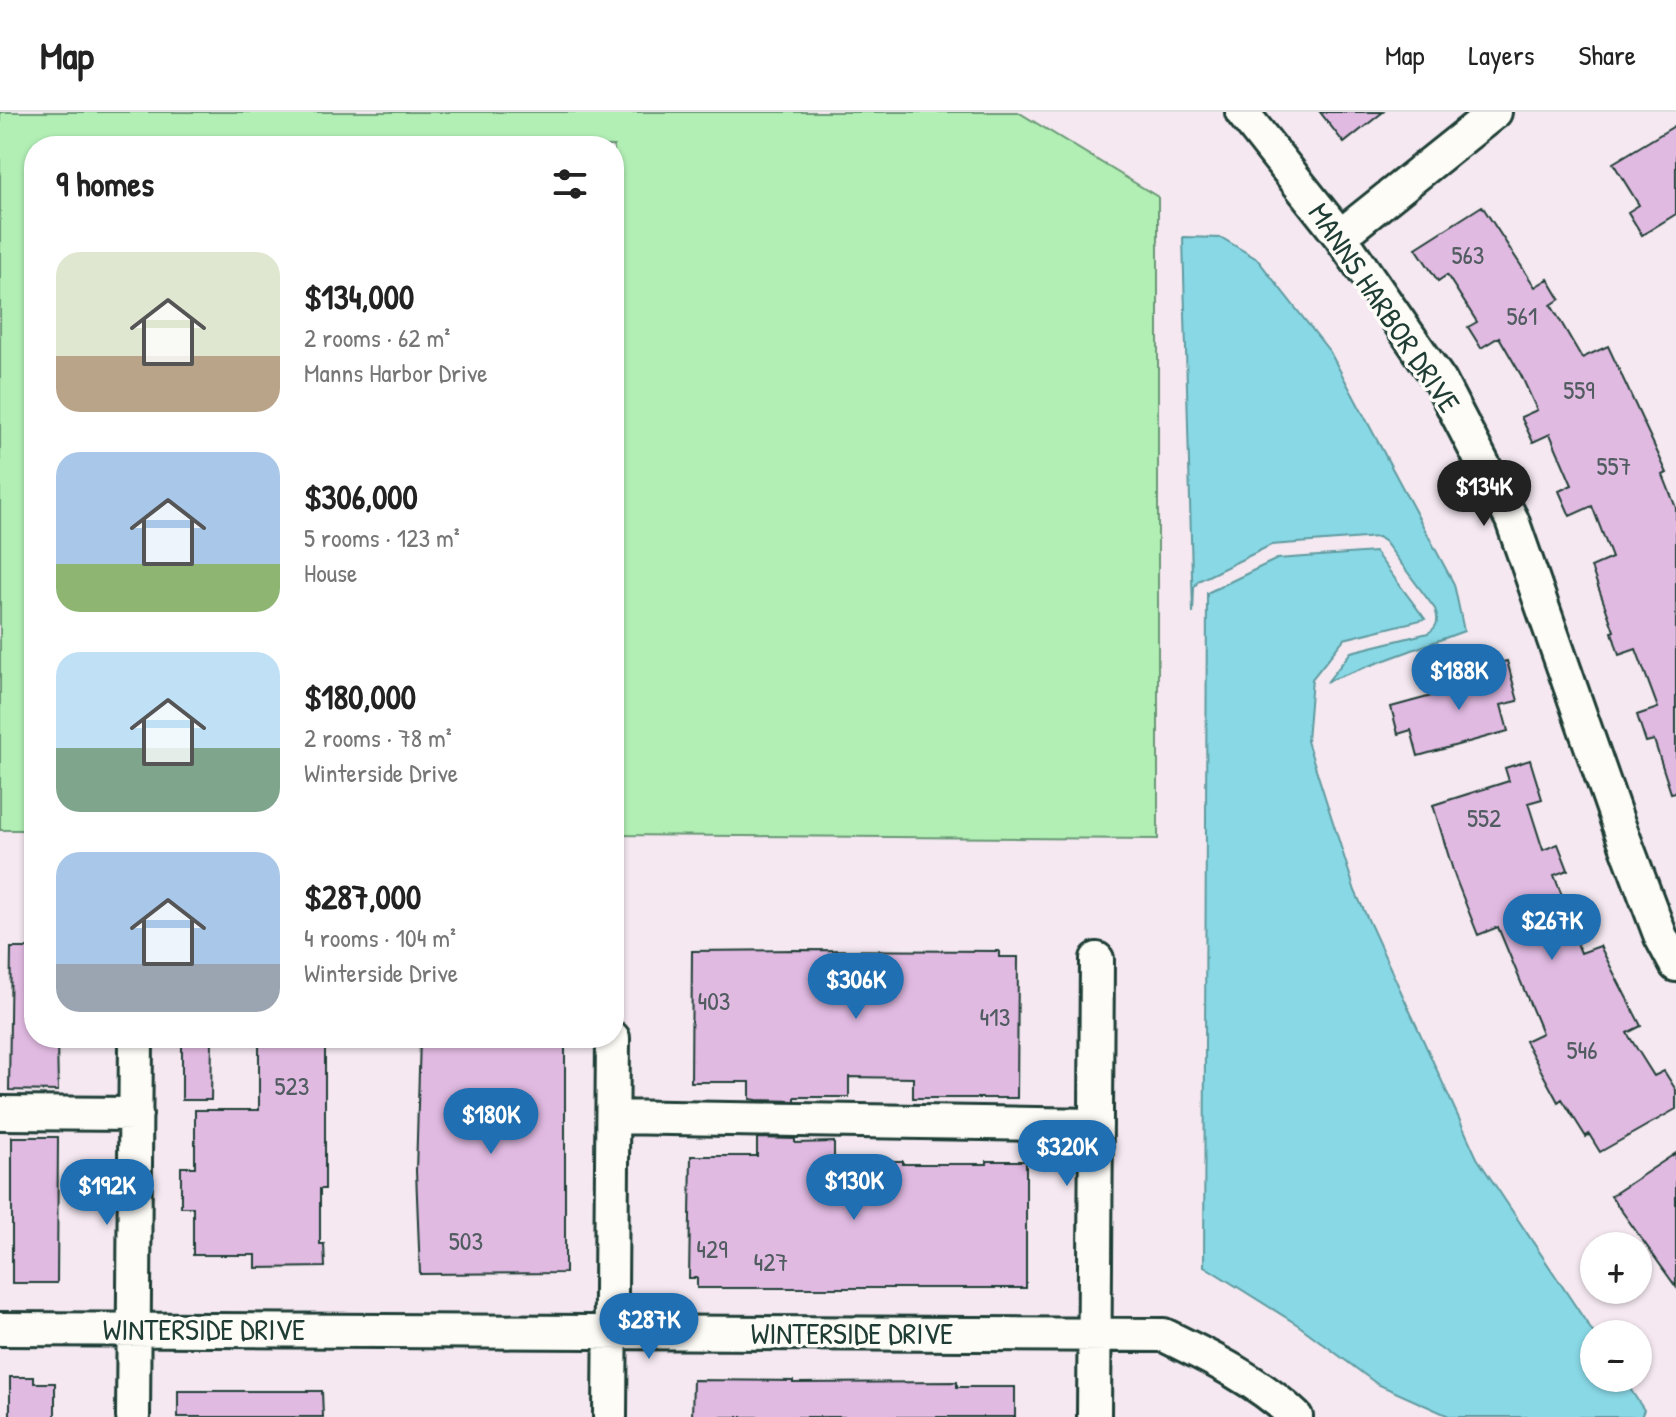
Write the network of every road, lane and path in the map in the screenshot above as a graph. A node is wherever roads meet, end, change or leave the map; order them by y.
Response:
1 (1242, 112) edge
2 (1495, 112) edge
3 (1340, 236) junction
4 (1097, 959) dead end
5 (1676, 965) edge
6 (136, 1048) edge
7 (613, 1048) edge
8 (0, 1113) edge
9 (136, 1114) junction
10 (613, 1117) junction
11 (1096, 1125) junction
12 (0, 1329) edge
13 (134, 1330) junction
14 (611, 1332) junction
15 (1095, 1335) junction
16 (133, 1417) edge
17 (610, 1417) edge
18 (1094, 1417) edge
19 (1296, 1417) edge

1 - 3 street, MANNS HARBOR DRIVE
2 - 3 street
3 - 5 street, MANNS HARBOR DRIVE
4 - 11 street
6 - 9 street
7 - 10 street
8 - 9 street
9 - 13 street
10 - 11 street
10 - 14 street
11 - 15 street
12 - 13 street, WINTERSIDE DRIVE
13 - 14 street, WINTERSIDE DRIVE
13 - 16 street
14 - 15 street, WINTERSIDE DRIVE
14 - 17 street
15 - 18 street
15 - 19 street, WINTERSIDE DRIVE

